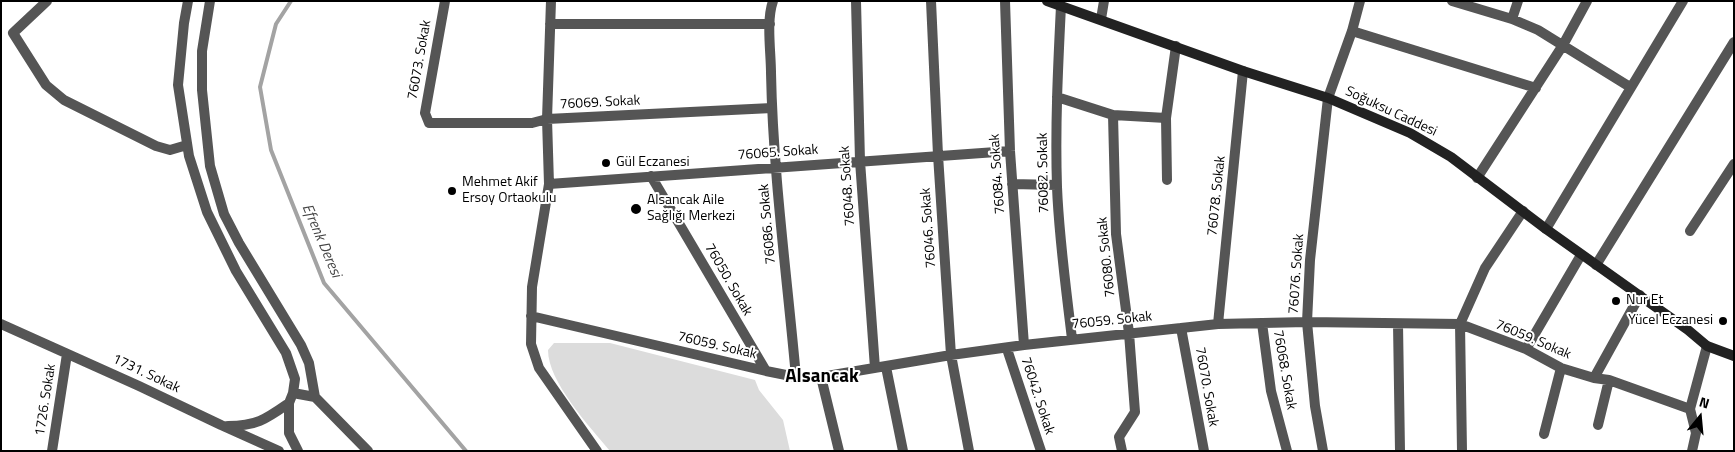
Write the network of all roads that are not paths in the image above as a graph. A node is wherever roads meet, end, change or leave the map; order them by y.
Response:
1 (47, 1) edge
2 (188, 1) edge
3 (210, 1) edge
4 (445, 1) edge
5 (551, 1) edge
6 (856, 1) edge
7 (931, 1) edge
8 (1005, 1) edge
9 (1047, 1) edge
10 (1104, 1) edge
11 (1360, 1) edge
12 (1452, 1) edge
13 (1518, 1) edge
14 (1587, 1) edge
15 (1683, 1) edge
16 (770, 4) edge
17 (1061, 6) junction
18 (1101, 19) junction
19 (1512, 19) junction
20 (550, 24) junction
21 (770, 24) junction
22 (1352, 31) junction
23 (1734, 42) edge
24 (1562, 45) junction
25 (1176, 46) junction
26 (1243, 71) junction
27 (1630, 87) junction
28 (1536, 88) junction
29 (1057, 97) junction
30 (1328, 98) junction
31 (772, 108) junction
32 (1113, 115) junction
33 (1166, 118) junction
34 (547, 119) junction
35 (429, 123) joint
36 (187, 145) junction
37 (1010, 151) junction
38 (938, 155) junction
39 (860, 162) junction
40 (776, 167) junction
41 (1732, 172) edge
42 (651, 176) junction
43 (1478, 178) junction
44 (1167, 180) dead end
45 (549, 184) junction
46 (1012, 184) junction
47 (1057, 185) junction
48 (1523, 211) junction
49 (1546, 229) junction
50 (1690, 231) dead end
51 (1582, 255) junction
52 (1596, 265) junction
53 (1640, 295) junction
54 (530, 316) junction
55 (1307, 322) junction
56 (1262, 323) junction
57 (1, 324) edge
58 (1218, 324) junction
59 (1398, 324) junction
60 (1460, 324) junction
61 (1181, 328) junction
62 (1129, 333) junction
63 (1072, 339) junction
64 (1024, 345) junction
65 (1708, 346) junction
66 (1007, 349) junction
67 (1526, 349) junction
68 (67, 354) junction
69 (1733, 354) edge
70 (951, 355) junction
71 (886, 367) junction
72 (875, 368) junction
73 (1561, 368) junction
74 (766, 371) junction
75 (796, 377) junction
76 (821, 377) junction
77 (1594, 378) junction
78 (1609, 380) junction
79 (315, 397) junction
80 (291, 398) junction
81 (1690, 409) junction
82 (1598, 425) dead end
83 (221, 426) junction
84 (1544, 434) dead end
85 (256, 446) edge
86 (52, 451) edge
87 (279, 451) edge
88 (298, 451) edge
89 (368, 451) edge
90 (597, 451) edge
91 (839, 451) edge
92 (904, 451) edge
93 (969, 451) edge
94 (1041, 451) edge
95 (1122, 451) edge
96 (1204, 451) edge
97 (1288, 451) edge
98 (1323, 451) edge
99 (1400, 451) edge
100 (1462, 451) edge
101 (1692, 451) edge

1 - 36 street
2 - 36 street
3 - 79 street
4 - 35 street, 76073. Sokak
5 - 20 street
6 - 39 street, 76048. Sokak
7 - 38 street, 76046. Sokak
8 - 37 street, 76084. Sokak
9 - 17 street, Soğuksu Caddesi
10 - 18 street
11 - 22 street, 76076. Sokak
12 - 19 street
13 - 19 street
14 - 24 street
15 - 27 street
16 - 21 street, 76086. Sokak
17 - 18 street, Soğuksu Caddesi
17 - 29 street, 76082. Sokak
18 - 25 street, Soğuksu Caddesi
19 - 24 street
20 - 21 street
20 - 34 street
21 - 31 street, 76086. Sokak
22 - 28 street
22 - 30 street, 76076. Sokak
23 - 52 street
24 - 27 street
24 - 28 street
25 - 26 street, Soğuksu Caddesi
25 - 33 street
26 - 30 street, Soğuksu Caddesi
26 - 58 street, 76078. Sokak
27 - 49 street
28 - 43 street
29 - 32 street
29 - 47 street, 76082. Sokak
30 - 43 street, Soğuksu Caddesi
30 - 55 street, 76076. Sokak
31 - 34 street, 76069. Sokak
31 - 40 street, 76086. Sokak
32 - 33 street
32 - 62 street, 76080. Sokak
33 - 44 street
34 - 35 street, 76069. Sokak
34 - 45 street
36 - 80 street
37 - 38 street, 76065. Sokak
37 - 46 street, 76084. Sokak
38 - 39 street, 76065. Sokak
38 - 70 street, 76046. Sokak
39 - 40 street, 76065. Sokak
39 - 72 street, 76048. Sokak
40 - 42 street, 76065. Sokak
40 - 75 street, 76086. Sokak
41 - 50 street
42 - 45 street, 76065. Sokak
42 - 74 street, 76050. Sokak
43 - 48 street, Soğuksu Caddesi
45 - 54 street
46 - 47 street
46 - 64 street, 76084. Sokak
47 - 63 street, 76082. Sokak
48 - 49 street, Soğuksu Caddesi
48 - 60 street
49 - 51 street, Soğuksu Caddesi
51 - 52 street, Soğuksu Caddesi
51 - 67 street
52 - 53 street, Soğuksu Caddesi
53 - 65 street, Soğuksu Caddesi
53 - 77 street
54 - 74 street, 76059. Sokak
54 - 90 street
55 - 56 street, 76059. Sokak
55 - 59 street, 76059. Sokak
55 - 98 street, 76076. Sokak
56 - 58 street, 76059. Sokak
56 - 97 street, 76068. Sokak
57 - 68 street, 1731. Sokak
58 - 61 street, 76059. Sokak
59 - 60 street, 76059. Sokak
59 - 99 street
60 - 67 street, 76059. Sokak
60 - 100 street
61 - 62 street, 76059. Sokak
61 - 96 street, 76070. Sokak
62 - 63 street, 76059. Sokak
62 - 95 street, 76080. Sokak
63 - 64 street, 76059. Sokak
64 - 66 street, 76059. Sokak
65 - 69 street, Soğuksu Caddesi
65 - 81 street
66 - 70 street, 76059. Sokak
66 - 94 street, 76042. Sokak
67 - 73 street, 76059. Sokak
68 - 83 street, 1731. Sokak
68 - 86 street, 1726. Sokak
70 - 71 street, 76059. Sokak
70 - 93 street, 76046. Sokak
71 - 72 street, 76059. Sokak
71 - 92 street
72 - 76 street, 76059. Sokak
73 - 77 street, 76059. Sokak
73 - 84 street
74 - 75 street, 76059. Sokak
75 - 76 street, 76059. Sokak
76 - 91 street
77 - 78 street, 76059. Sokak
78 - 81 street, 76059. Sokak
78 - 82 street
79 - 80 street
79 - 89 street
80 - 83 street
80 - 88 street
81 - 101 street
83 - 85 street, 1731. Sokak
85 - 87 street, 1731. Sokak

